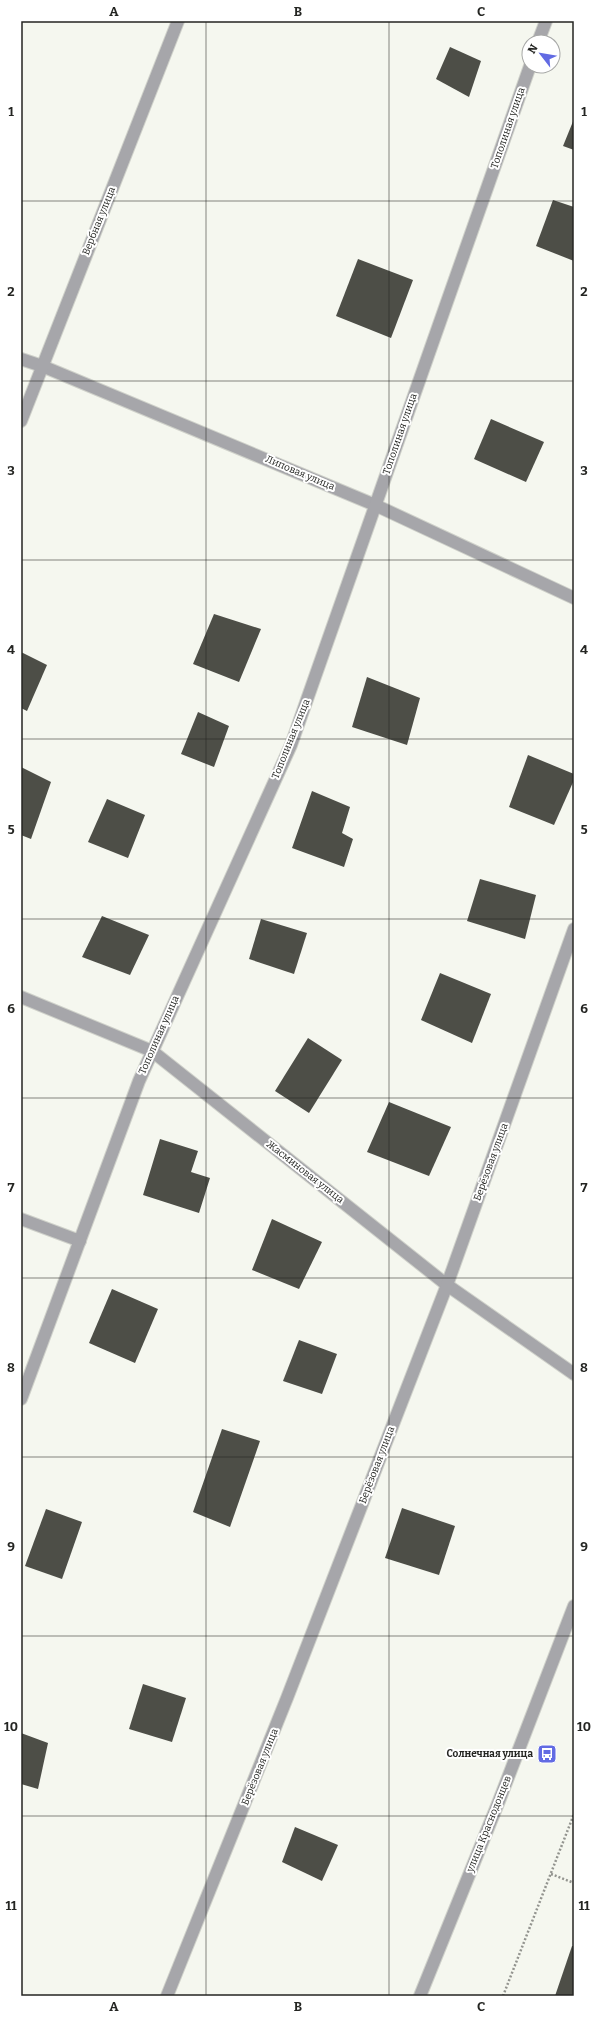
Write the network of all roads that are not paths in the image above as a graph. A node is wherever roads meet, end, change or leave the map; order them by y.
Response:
1 (178, 21) edge
2 (546, 21) edge
3 (541, 34) edge
4 (527, 74) edge
5 (21, 359) edge
6 (42, 366) junction
7 (21, 421) edge
8 (375, 505) junction
9 (574, 598) edge
10 (574, 929) edge
11 (21, 997) edge
12 (152, 1051) junction
13 (21, 1219) edge
14 (80, 1240) junction
15 (446, 1285) junction
16 (574, 1374) edge
17 (21, 1399) edge
18 (574, 1606) edge
19 (167, 1996) edge
20 (420, 1996) edge

1 - 6 street, Вербная улица
2 - 3 street
4 - 8 street, Тополиная улица
5 - 6 street, Липовая улица
6 - 7 street, Вербная улица
6 - 8 street, Липовая улица
8 - 9 street, Липовая улица
8 - 12 street, Тополиная улица
10 - 15 street, Берёзовая улица
11 - 12 street, Жасминовая улица
12 - 14 street, Тополиная улица
12 - 15 street, Жасминовая улица
13 - 14 street
14 - 17 street, Тополиная улица
15 - 16 street, Жасминовая улица
15 - 19 street, Берёзовая улица
18 - 20 street, улица Краснодонцев

